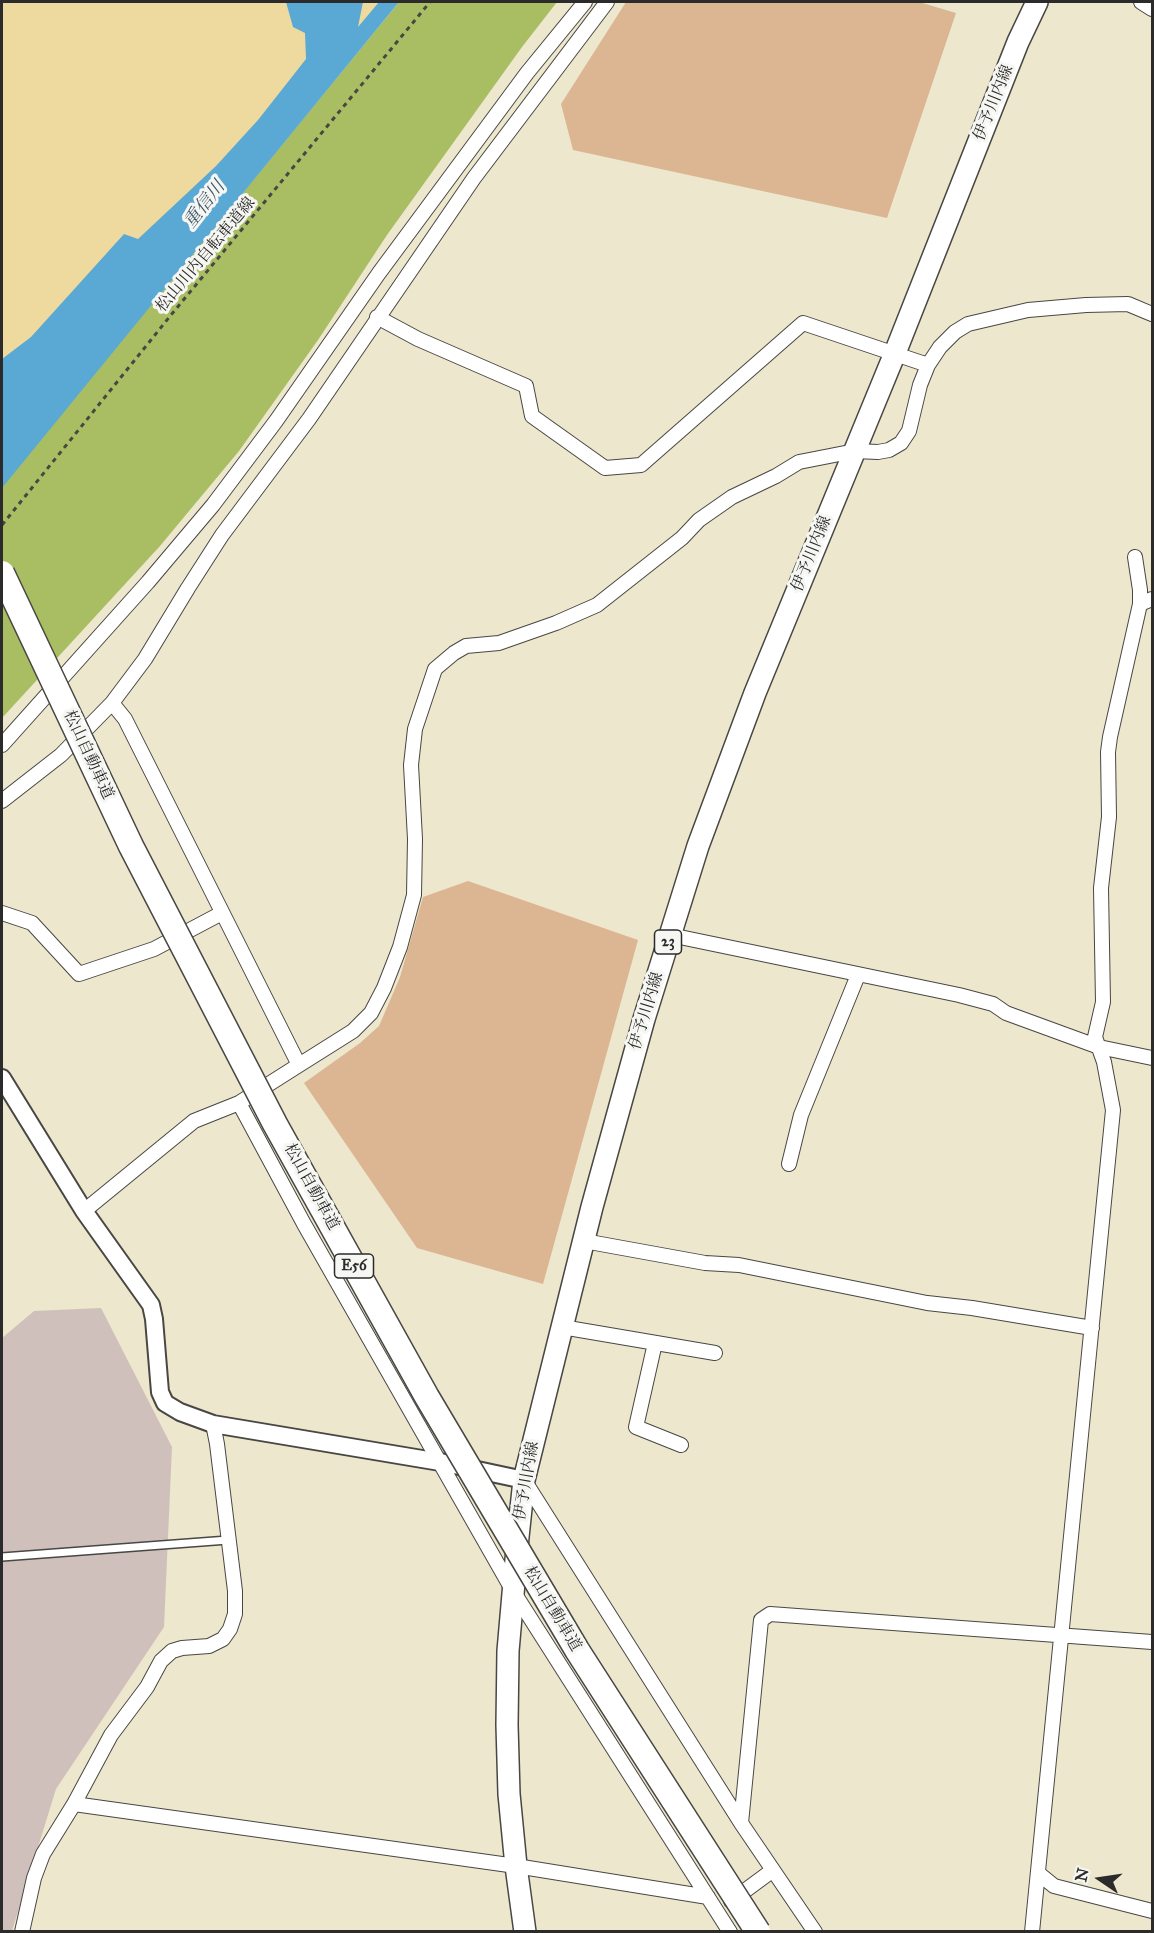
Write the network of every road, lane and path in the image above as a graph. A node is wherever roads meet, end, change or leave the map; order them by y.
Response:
1 (430, 2) edge
2 (585, 2) edge
3 (607, 2) edge
4 (1037, 2) edge
5 (1141, 2) edge
6 (1152, 9) edge
7 (1152, 314) edge
8 (377, 317) junction
9 (895, 353) junction
10 (928, 365) junction
11 (855, 452) junction
12 (2, 525) edge
13 (1135, 557) dead end
14 (2, 573) edge
15 (1146, 602) edge
16 (112, 703) junction
17 (2, 745) edge
18 (2, 801) edge
19 (2, 913) edge
20 (222, 913) junction
21 (670, 934) junction
22 (858, 975) junction
23 (1099, 1047) junction
24 (1152, 1058) edge
25 (299, 1065) junction
26 (2, 1078) edge
27 (239, 1103) junction
28 (789, 1164) dead end
29 (84, 1211) junction
30 (584, 1241) junction
31 (562, 1327) junction
32 (1092, 1328) junction
33 (655, 1343) junction
34 (715, 1353) dead end
35 (213, 1424) junction
36 (681, 1445) dead end
37 (440, 1462) junction
38 (524, 1480) junction
39 (228, 1540) junction
40 (2, 1557) edge
41 (513, 1591) junction
42 (1061, 1635) junction
43 (1152, 1642) edge
44 (74, 1804) junction
45 (741, 1823) junction
46 (516, 1866) junction
47 (773, 1870) junction
48 (1038, 1873) junction
49 (708, 1896) junction
50 (717, 1911) junction
51 (1152, 1911) edge
52 (22, 1932) edge
53 (525, 1932) edge
54 (730, 1932) edge
55 (758, 1932) edge
56 (814, 1932) edge
57 (1032, 1932) edge

1 - 12 path, 松山川内自転車道線
2 - 17 street
3 - 8 street
4 - 9 main road, 伊予川内線 / 23
5 - 6 street
7 - 10 street
8 - 9 street
8 - 16 street
9 - 10 street
9 - 11 main road, 伊予川内線 / 23
10 - 11 street
11 - 21 main road, 伊予川内線 / 23
11 - 25 street
13 - 15 street
14 - 55 highway, 松山自動車道 / E56, bridge
15 - 23 street
16 - 18 street
16 - 20 street
19 - 20 street
20 - 25 street
21 - 22 street
21 - 30 main road, 伊予川内線 / 23
22 - 23 street
22 - 28 street
23 - 24 street
23 - 32 street
25 - 27 street
26 - 29 street
27 - 29 street
27 - 37 street
29 - 35 street
30 - 31 main road, 伊予川内線 / 23
30 - 32 street
31 - 33 street
31 - 38 main road, 伊予川内線 / 23
32 - 42 street
33 - 34 street
33 - 36 street
35 - 37 street
35 - 39 street
37 - 38 street
37 - 41 street
38 - 41 main road, 伊予川内線 / 23
38 - 45 street
39 - 40 lane
39 - 44 street
41 - 46 main road, 伊予川内線 / 23
41 - 49 street
42 - 43 street
42 - 45 street
42 - 48 street
44 - 46 street
44 - 52 street
45 - 47 street
46 - 49 street
46 - 53 main road, 伊予川内線 / 23
47 - 50 street
47 - 56 street
48 - 51 street
48 - 57 street
49 - 50 street
50 - 54 street

